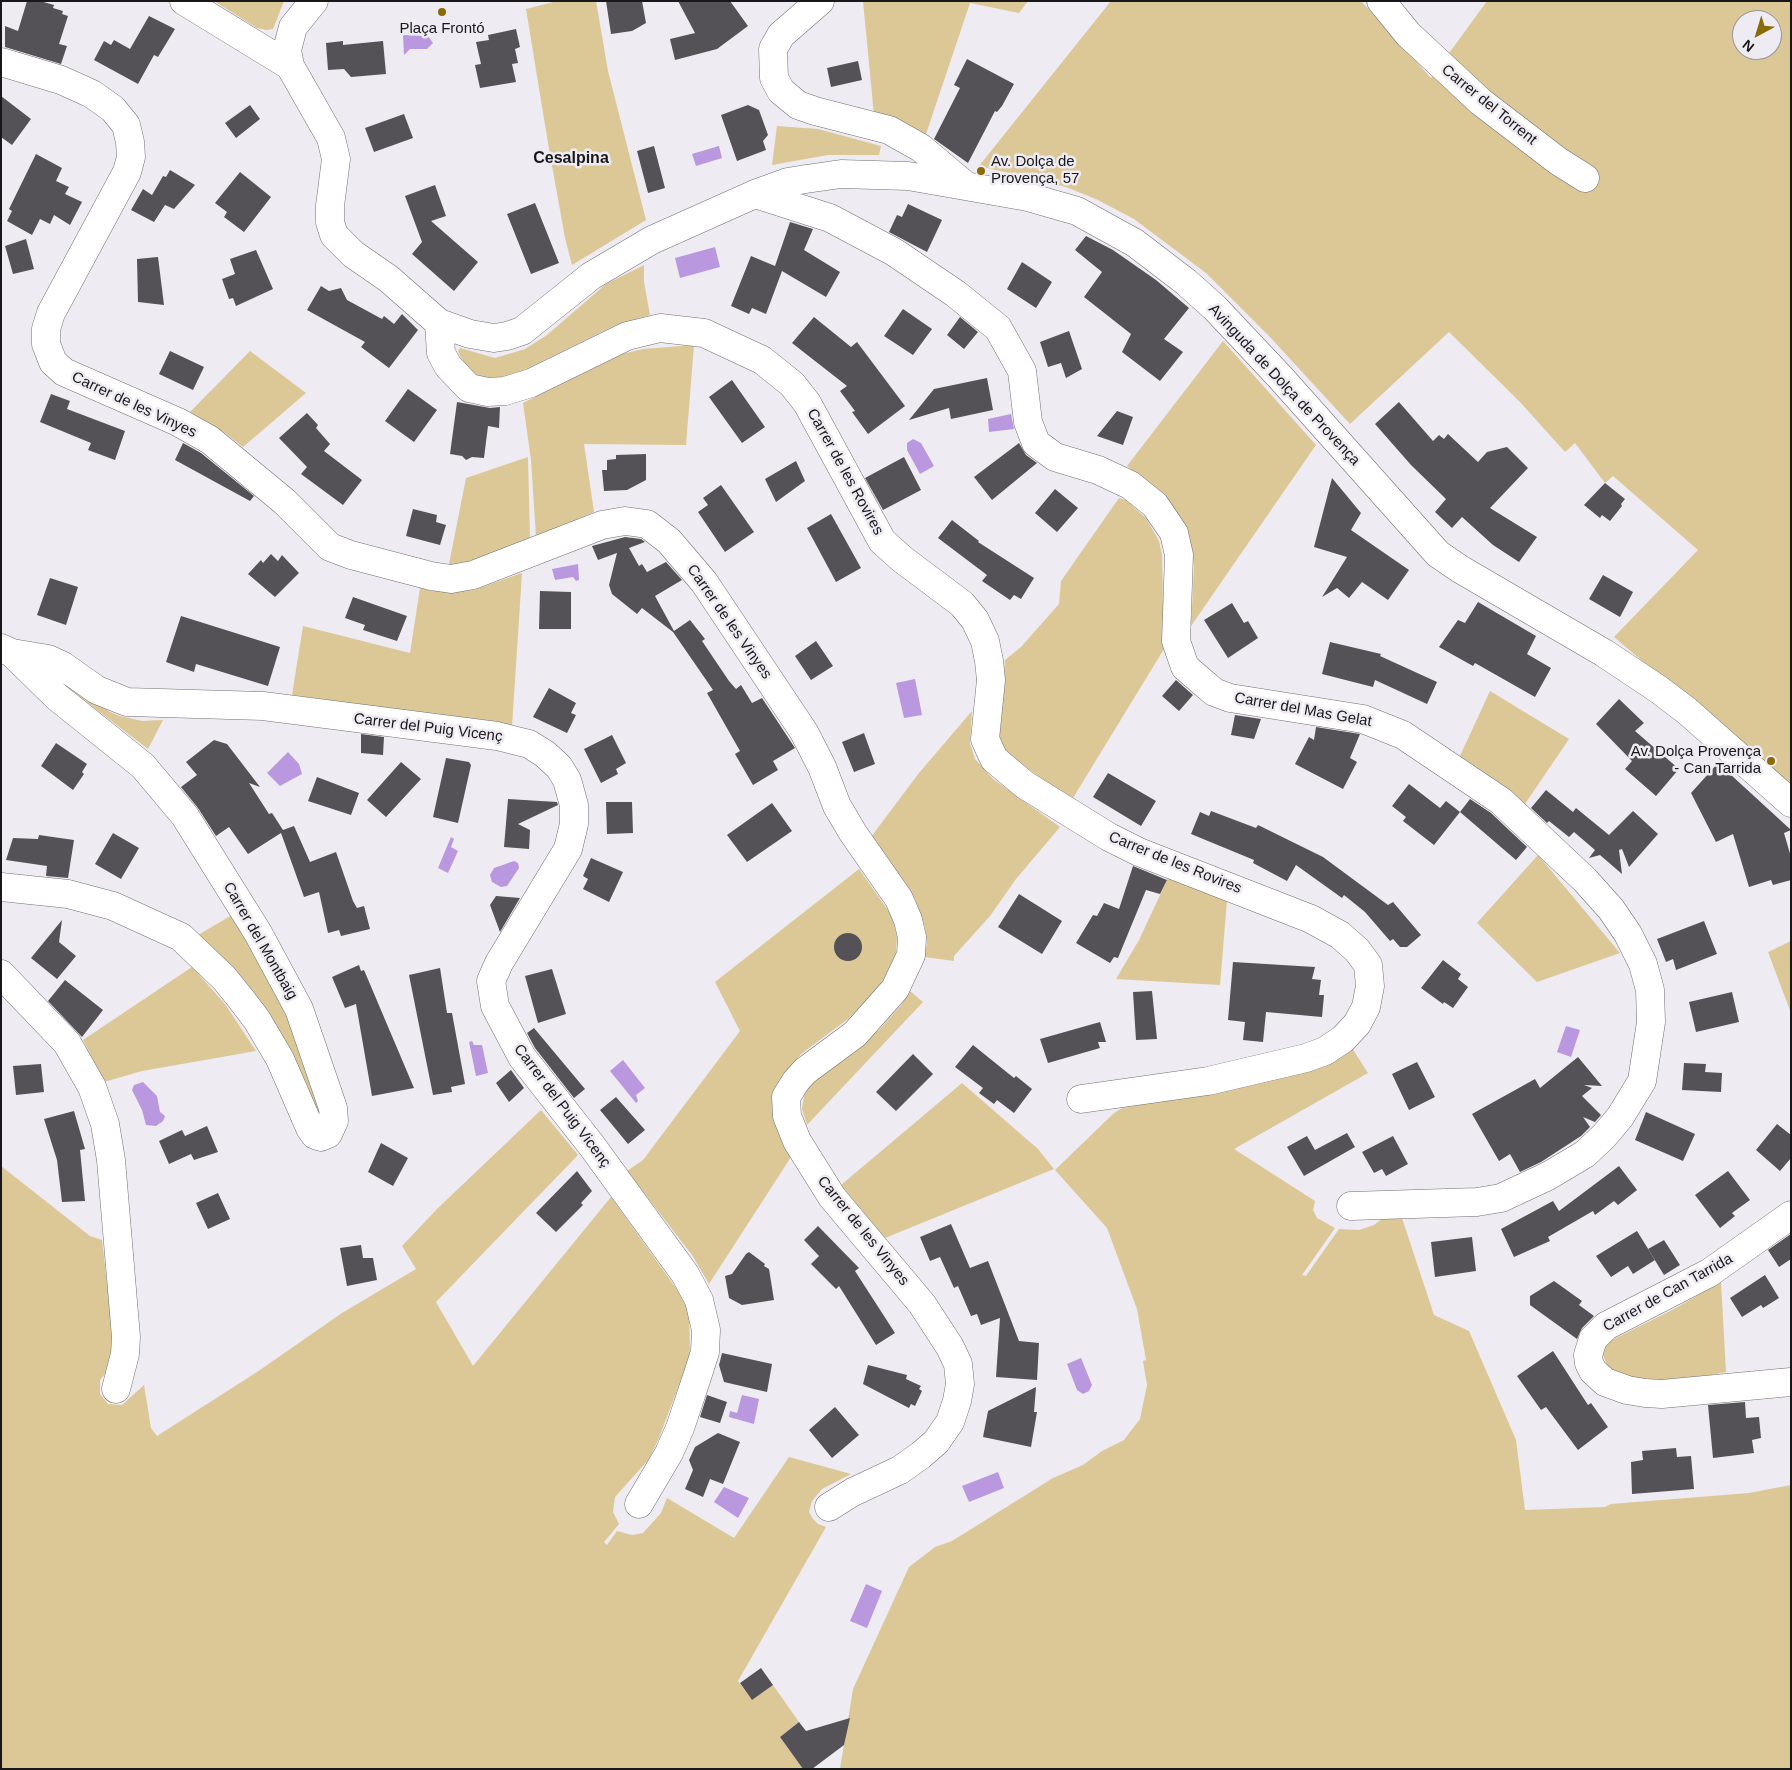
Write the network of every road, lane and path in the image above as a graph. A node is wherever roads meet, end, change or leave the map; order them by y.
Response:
1 (184, 1) edge
2 (314, 1) edge
3 (820, 1) edge
4 (1381, 1) edge
5 (1, 62) edge
6 (290, 66) junction
7 (1585, 178) dead end
8 (967, 186) junction
9 (755, 194) junction
10 (439, 323) junction
11 (7, 651) edge
12 (1791, 803) edge
13 (1, 887) edge
14 (1, 974) edge
15 (1081, 1100) dead end
16 (1351, 1206) dead end
17 (1791, 1215) edge
18 (1791, 1382) edge
19 (116, 1389) dead end
20 (639, 1504) dead end
21 (829, 1507) dead end

1 - 6 street
2 - 6 street, Avinguda de Dolça de Provença
3 - 8 street
4 - 7 street, Carrer del Torrent
5 - 21 street, Carrer de les Vinyes
6 - 10 street, Avinguda de Dolça de Provença
8 - 9 street, Avinguda de Dolça de Provença
8 - 12 street, Avinguda de Dolça de Provença
9 - 10 street, Avinguda de Dolça de Provença
9 - 16 street, Carrer del Mas Gelat
10 - 15 street, Carrer de les Rovires
11 - 13 street, Carrer del Montbaig
11 - 20 street, Carrer del Puig Vicenç
14 - 19 street
17 - 18 street, Carrer de Can Tarrida

